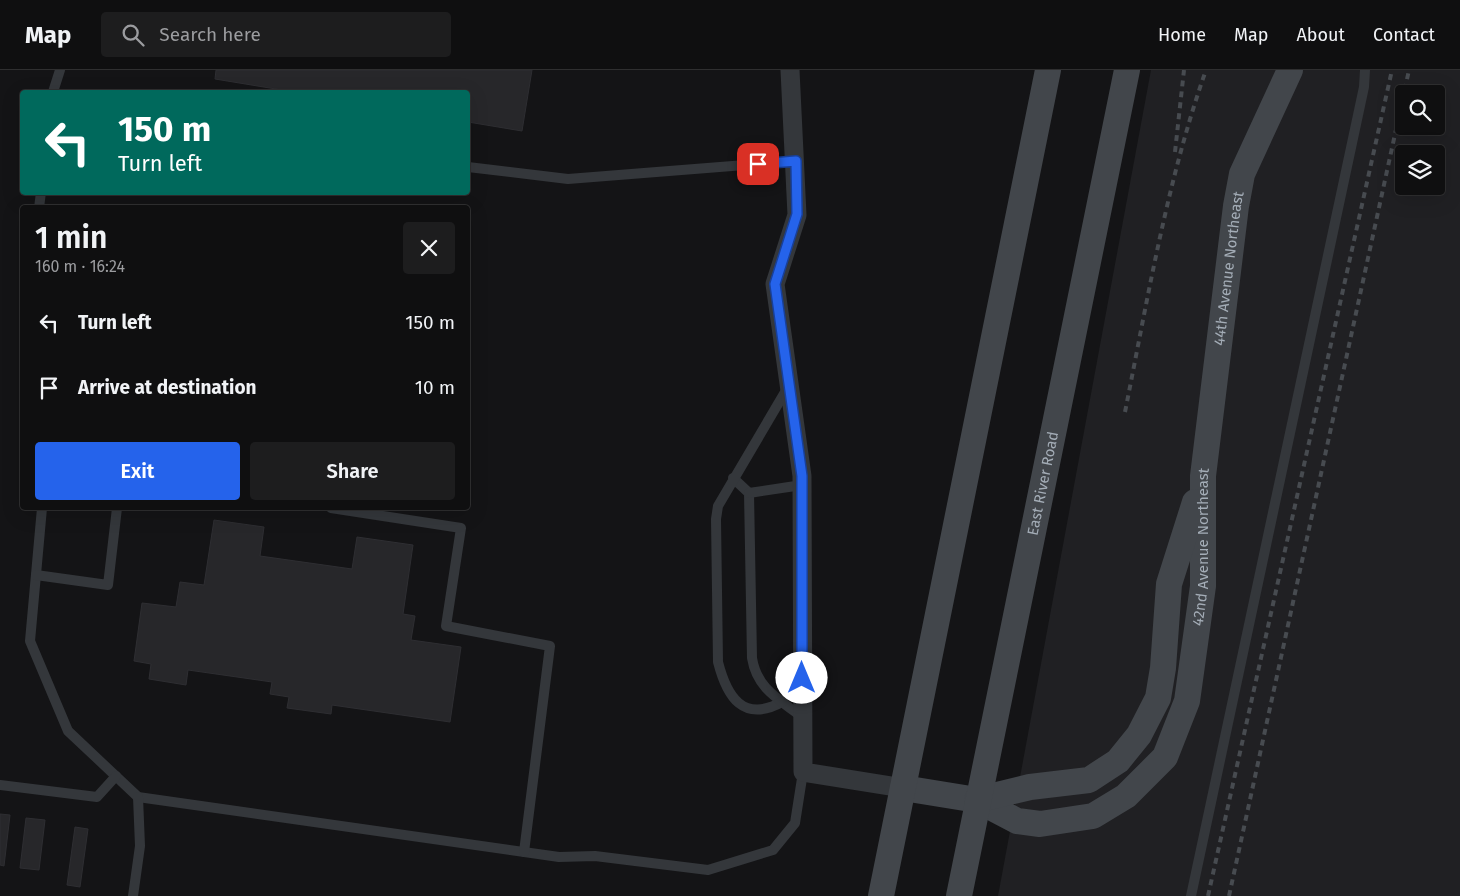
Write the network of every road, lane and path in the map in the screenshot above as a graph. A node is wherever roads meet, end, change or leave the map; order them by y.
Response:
1 (60, 70) edge
2 (790, 70) edge
3 (1048, 70) edge
4 (1127, 70) edge
5 (1290, 70) edge
6 (1365, 70) edge
7 (54, 90) edge
8 (796, 161) junction
9 (470, 167) edge
10 (789, 385) junction
11 (1203, 476) junction
12 (734, 478) junction
13 (802, 485) junction
14 (749, 493) junction
15 (42, 510) edge
16 (118, 510) edge
17 (344, 510) edge
18 (36, 575) junction
19 (782, 702) junction
20 (802, 717) junction
21 (803, 772) junction
22 (116, 776) junction
23 (0, 785) edge
24 (903, 788) junction
25 (138, 797) junction
26 (977, 800) junction
27 (524, 852) junction
28 (133, 896) edge
29 (881, 896) edge
30 (959, 896) edge
31 (1191, 896) edge

1 - 7 lane
2 - 8 street
3 - 24 street
4 - 26 street, East River Road
5 - 11 street, 44th Avenue Northeast
6 - 31 lane
8 - 9 lane
8 - 10 street
10 - 12 lane
10 - 13 street
11 - 26 street, 42nd Avenue Northeast
11 - 26 street, 42nd Avenue Northeast
12 - 14 lane
12 - 19 lane
13 - 14 lane
13 - 20 street
14 - 19 lane
15 - 18 lane
16 - 18 lane
17 - 27 lane
18 - 22 lane
19 - 20 lane
20 - 21 street
21 - 24 street
21 - 27 lane
22 - 23 lane
22 - 25 lane
24 - 26 street, 42nd Avenue Northeast
24 - 29 street
25 - 27 lane
25 - 28 lane
26 - 30 street, East River Road

